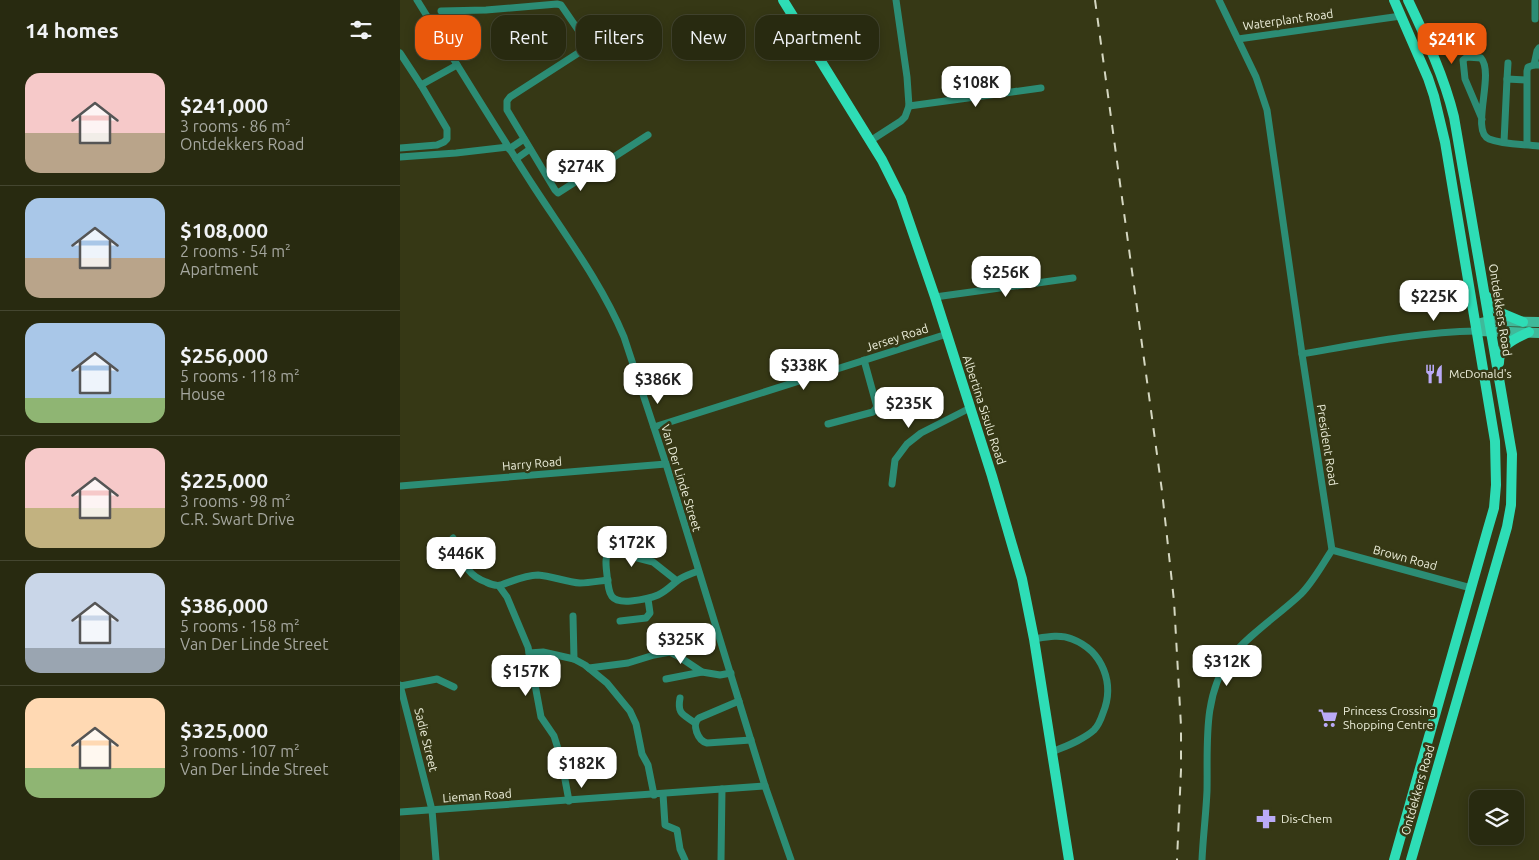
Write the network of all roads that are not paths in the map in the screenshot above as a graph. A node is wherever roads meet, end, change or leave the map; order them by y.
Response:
1 (417, 0) edge
2 (783, 0) edge
3 (896, 0) edge
4 (1219, 0) edge
5 (1394, 0) edge
6 (1408, 0) edge
7 (1535, 0) edge
8 (441, 11) dead end
9 (1401, 16) junction
10 (1535, 19) dead end
11 (1238, 39) junction
12 (1538, 50) edge
13 (400, 53) edge
14 (1508, 63) dead end
15 (457, 64) junction
16 (1537, 65) edge
17 (1507, 79) junction
18 (1526, 80) junction
19 (421, 85) junction
20 (1041, 88) dead end
21 (909, 106) junction
22 (1482, 119) junction
23 (648, 135) dead end
24 (524, 139) junction
25 (870, 141) junction
26 (1504, 142) junction
27 (1526, 144) junction
28 (1539, 146) edge
29 (400, 148) edge
30 (509, 148) junction
31 (530, 149) junction
32 (400, 157) edge
33 (516, 160) junction
34 (1073, 278) dead end
35 (1485, 292) junction
36 (935, 297) junction
37 (1489, 321) junction
38 (1523, 322) junction
39 (1539, 322) edge
40 (1477, 327) junction
41 (1491, 332) junction
42 (1534, 332) edge
43 (947, 334) junction
44 (1302, 354) junction
45 (864, 360) junction
46 (1499, 376) junction
47 (970, 408) junction
48 (828, 424) dead end
49 (654, 427) junction
50 (666, 464) junction
51 (892, 484) dead end
52 (400, 486) edge
53 (453, 538) dead end
54 (1332, 550) junction
55 (698, 570) junction
56 (608, 580) junction
57 (677, 581) junction
58 (499, 586) junction
59 (1472, 588) junction
60 (648, 598) junction
61 (573, 616) dead end
62 (620, 621) dead end
63 (1034, 639) junction
64 (529, 653) junction
65 (574, 659) junction
66 (589, 668) junction
67 (702, 672) junction
68 (731, 673) junction
69 (666, 679) dead end
70 (400, 685) edge
71 (454, 687) dead end
72 (680, 698) dead end
73 (739, 700) junction
74 (695, 723) junction
75 (751, 740) junction
76 (1052, 752) junction
77 (765, 786) junction
78 (722, 790) junction
79 (654, 794) junction
80 (663, 794) junction
81 (569, 801) junction
82 (432, 810) junction
83 (400, 812) edge
84 (436, 860) edge
85 (685, 860) edge
86 (721, 860) edge
87 (791, 860) edge
88 (1070, 860) edge
89 (1202, 860) edge
90 (1394, 860) edge
91 (1411, 860) edge

1 - 15 street, Van Der Linde Street
2 - 25 main road, Albertina Sisulu Road
3 - 21 street
4 - 11 street, President Road
5 - 9 main road, Ontdekkers Road
6 - 35 main road, Ontdekkers Road
7 - 10 street
8 - 24 street
9 - 11 street, Waterplant Road
9 - 40 main road, Ontdekkers Road
11 - 44 street, President Road
12 - 16 street
13 - 19 street
14 - 17 street
15 - 19 street
15 - 30 street, Van Der Linde Street
16 - 18 street
17 - 18 street
17 - 26 street
18 - 27 street
19 - 29 street
20 - 21 street
21 - 25 street
22 - 22 street
22 - 26 street
23 - 31 street
24 - 30 street
24 - 31 street
25 - 36 main road, Albertina Sisulu Road
26 - 27 street
27 - 28 street
30 - 32 street
30 - 33 street, Van Der Linde Street
31 - 33 street
33 - 49 street, Van Der Linde Street
34 - 36 street
35 - 37 main road, Ontdekkers Road
35 - 38 main road
36 - 43 main road, Albertina Sisulu Road
37 - 38 main road
37 - 40 main road
37 - 41 main road, Ontdekkers Road
38 - 39 main road
40 - 41 main road
40 - 44 street
40 - 59 main road, Ontdekkers Road
41 - 42 main road
41 - 46 main road, Ontdekkers Road
42 - 46 main road
43 - 45 street, Jersey Road
43 - 47 main road, Albertina Sisulu Road
44 - 54 street, President Road
45 - 48 street
45 - 49 street, Jersey Road
46 - 91 main road, Ontdekkers Road
47 - 51 street
47 - 63 main road, Albertina Sisulu Road
49 - 50 street, Van Der Linde Street
50 - 52 street, Harry Road
50 - 55 street, Van Der Linde Street
53 - 58 street
54 - 59 street, Brown Road
54 - 89 street
55 - 57 street
55 - 68 street, Van Der Linde Street
56 - 57 street
56 - 58 street
56 - 60 street
57 - 60 street
58 - 64 street
59 - 90 main road, Ontdekkers Road
60 - 62 street
61 - 65 street
63 - 76 main road, Albertina Sisulu Road
63 - 76 street
64 - 65 street
64 - 81 street
65 - 66 street
66 - 67 street
66 - 79 street
67 - 68 street
67 - 69 street
68 - 73 street, Van Der Linde Street
70 - 71 street
70 - 82 street, Sadie Street
72 - 74 street
73 - 74 street
73 - 75 street, Van Der Linde Street
74 - 75 street
75 - 77 street, Van Der Linde Street
76 - 88 main road, Albertina Sisulu Road
77 - 78 street, Lieman Road
77 - 87 street, Van Der Linde Street
78 - 80 street, Lieman Road
78 - 86 street
79 - 80 street, Lieman Road
79 - 81 street, Lieman Road
80 - 85 street
81 - 82 street, Lieman Road
82 - 83 street, Lieman Road
82 - 84 street, Sadie Street

